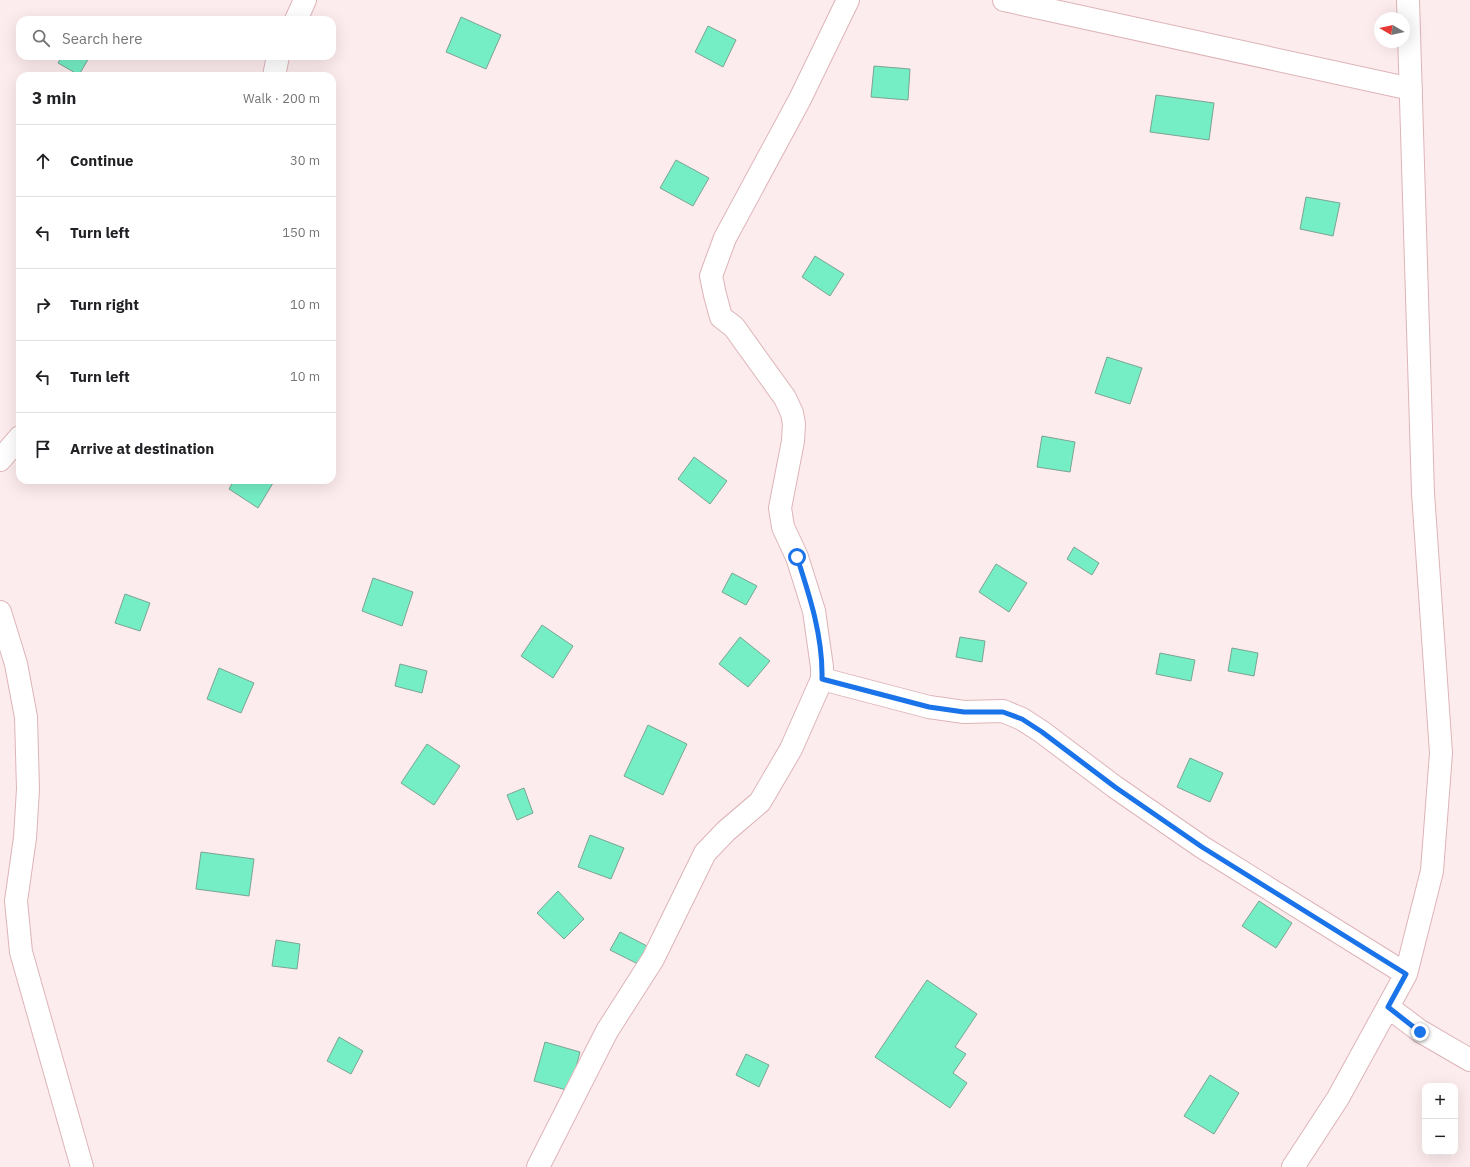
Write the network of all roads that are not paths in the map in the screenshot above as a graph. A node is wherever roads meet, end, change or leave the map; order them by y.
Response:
1 (305, 0) edge
2 (848, 0) edge
3 (1004, 0) edge
4 (1408, 0) edge
5 (298, 16) edge
6 (277, 60) edge
7 (275, 72) edge
8 (1411, 89) junction
9 (16, 442) edge
10 (0, 460) edge
11 (0, 612) edge
12 (822, 679) junction
13 (1406, 974) junction
14 (1388, 1007) junction
15 (1470, 1060) edge
16 (82, 1167) edge
17 (538, 1167) edge
18 (1293, 1167) edge

1 - 5 street
2 - 12 street
3 - 8 street
4 - 8 street
6 - 7 street
8 - 13 street
9 - 10 street
11 - 16 street
12 - 13 street
12 - 17 street
13 - 14 street
14 - 15 street
14 - 18 street

